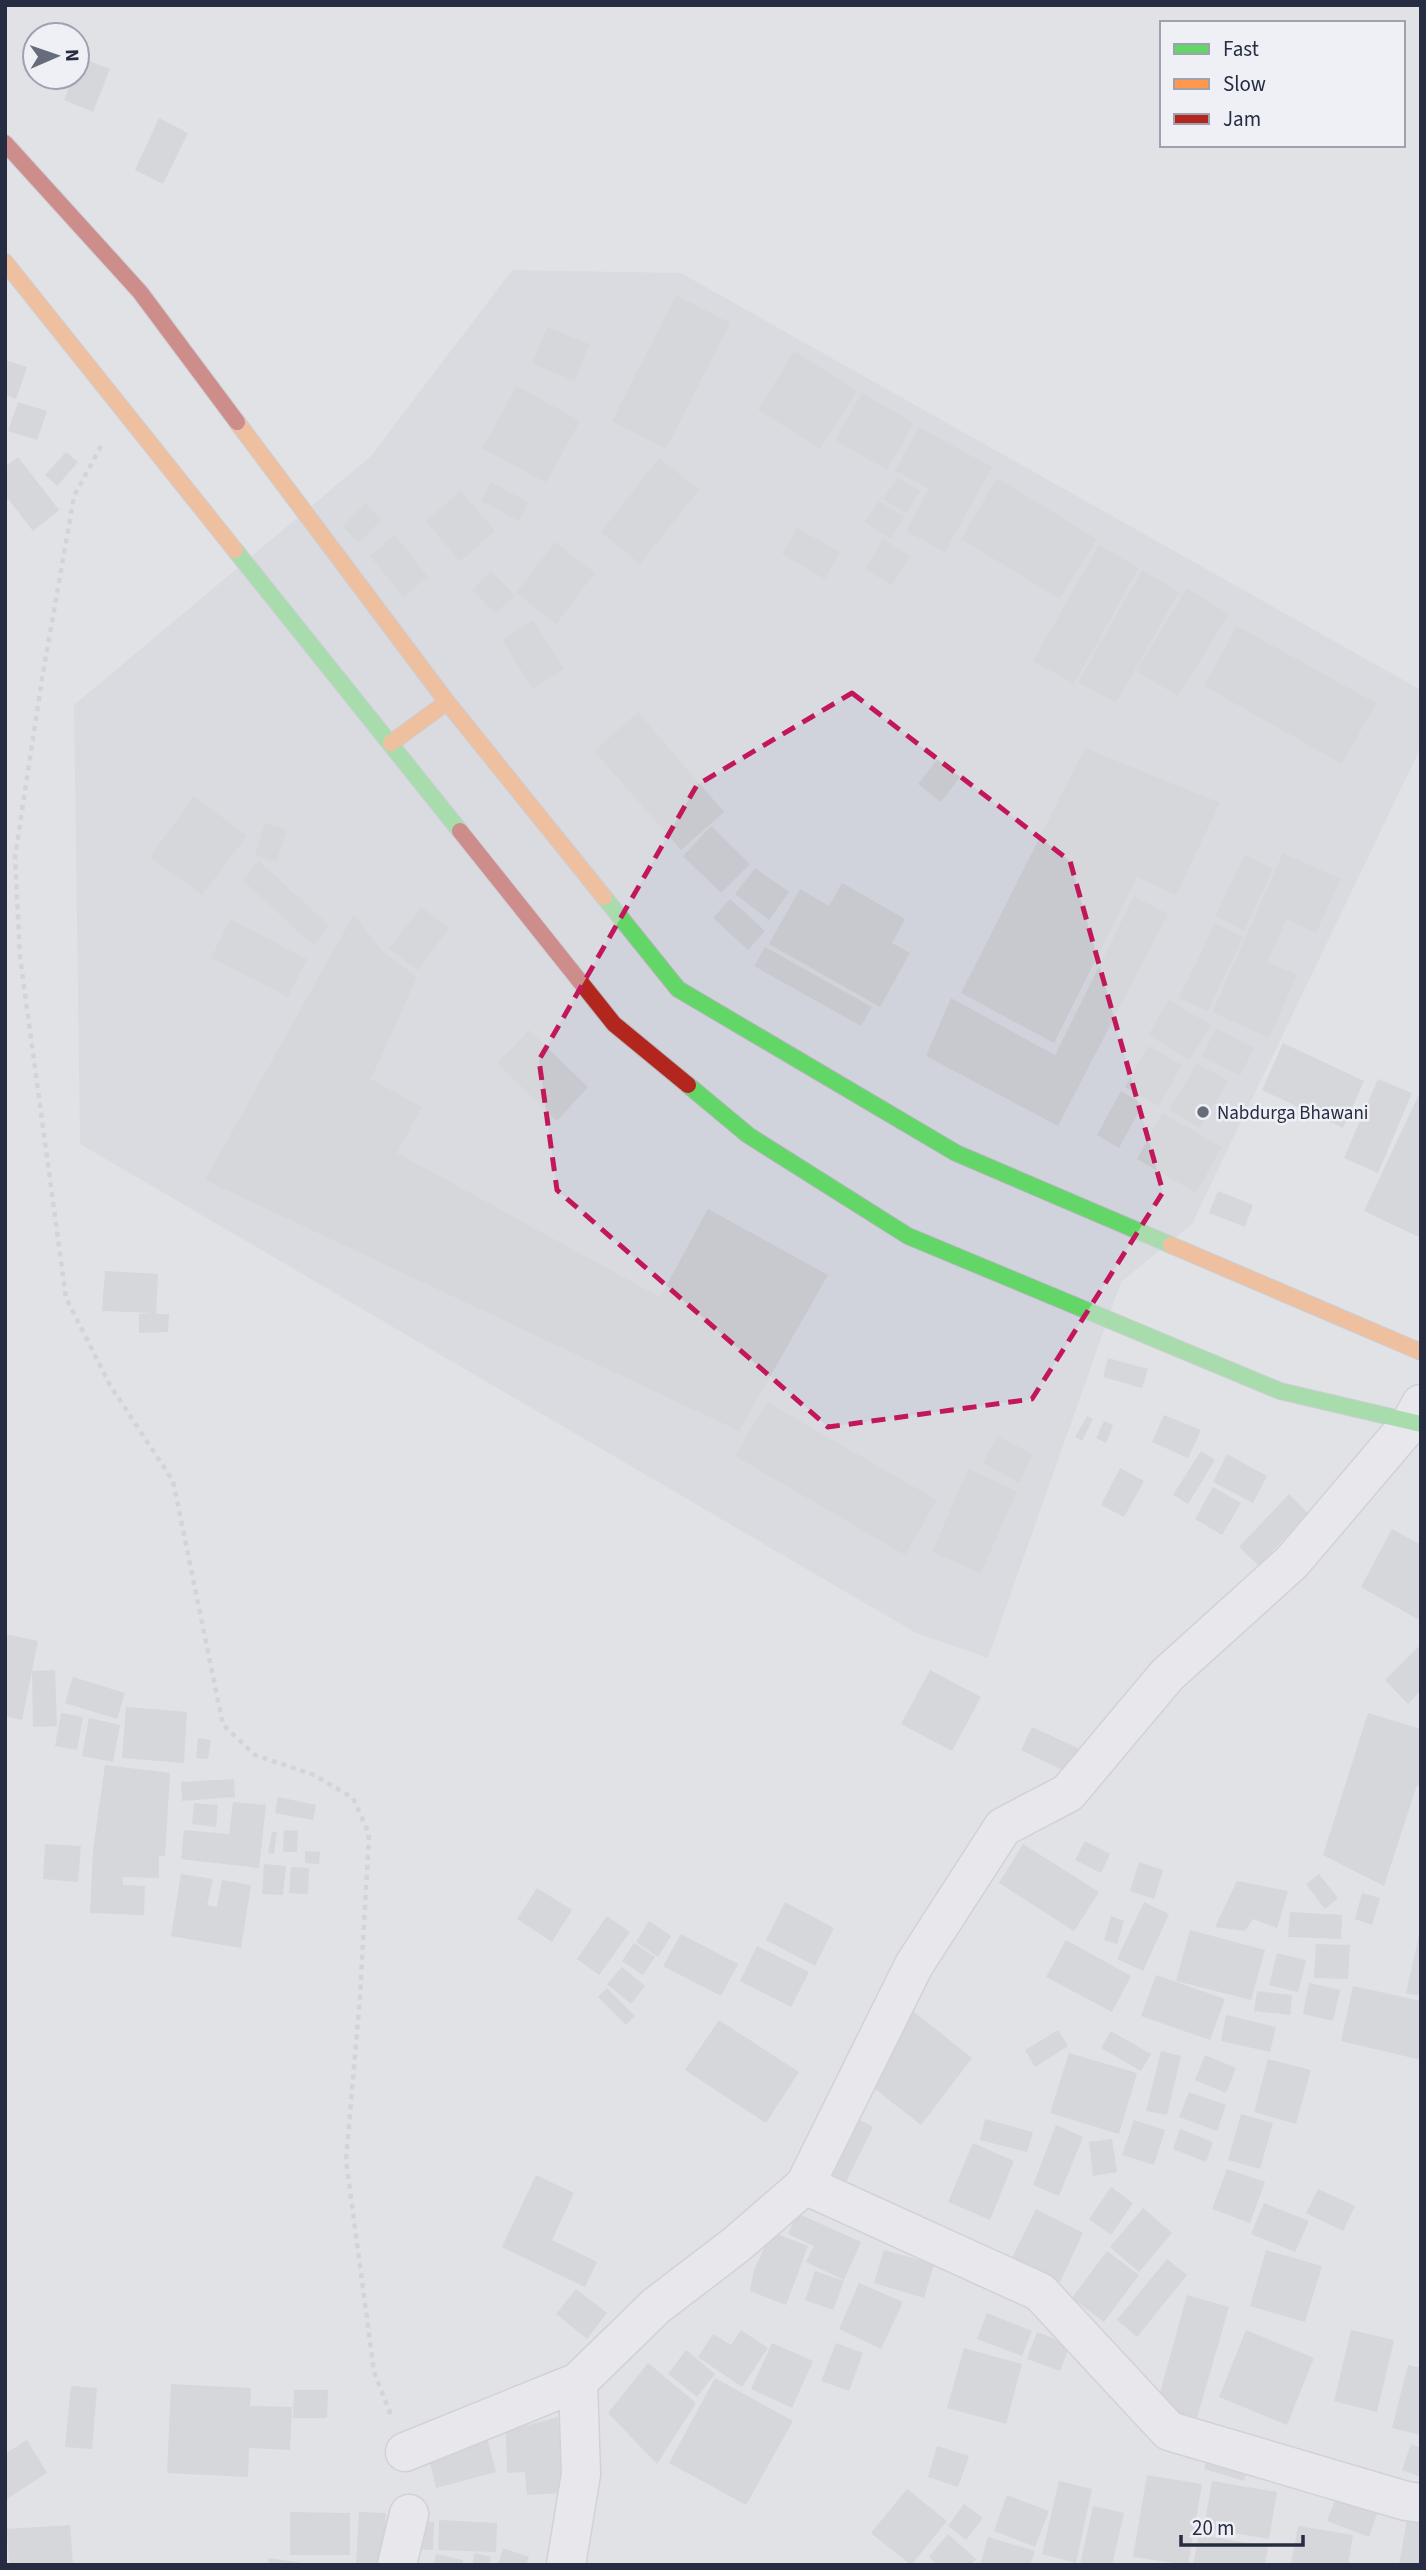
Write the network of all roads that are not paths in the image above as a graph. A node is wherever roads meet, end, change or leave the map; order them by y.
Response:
1 (5, 144) edge
2 (5, 262) edge
3 (447, 702) junction
4 (391, 743) junction
5 (1421, 1352) edge
6 (1418, 1417) edge
7 (805, 2185) junction
8 (578, 2382) junction
9 (405, 2452) road end
10 (1421, 2502) edge
11 (410, 2514) dead end
12 (397, 2565) edge
13 (566, 2565) edge

1 - 3 highway
2 - 4 highway
3 - 4 highway
3 - 5 highway
4 - 6 highway
6 - 7 street
7 - 8 street
7 - 10 street
8 - 9 street
8 - 13 street
11 - 12 street

